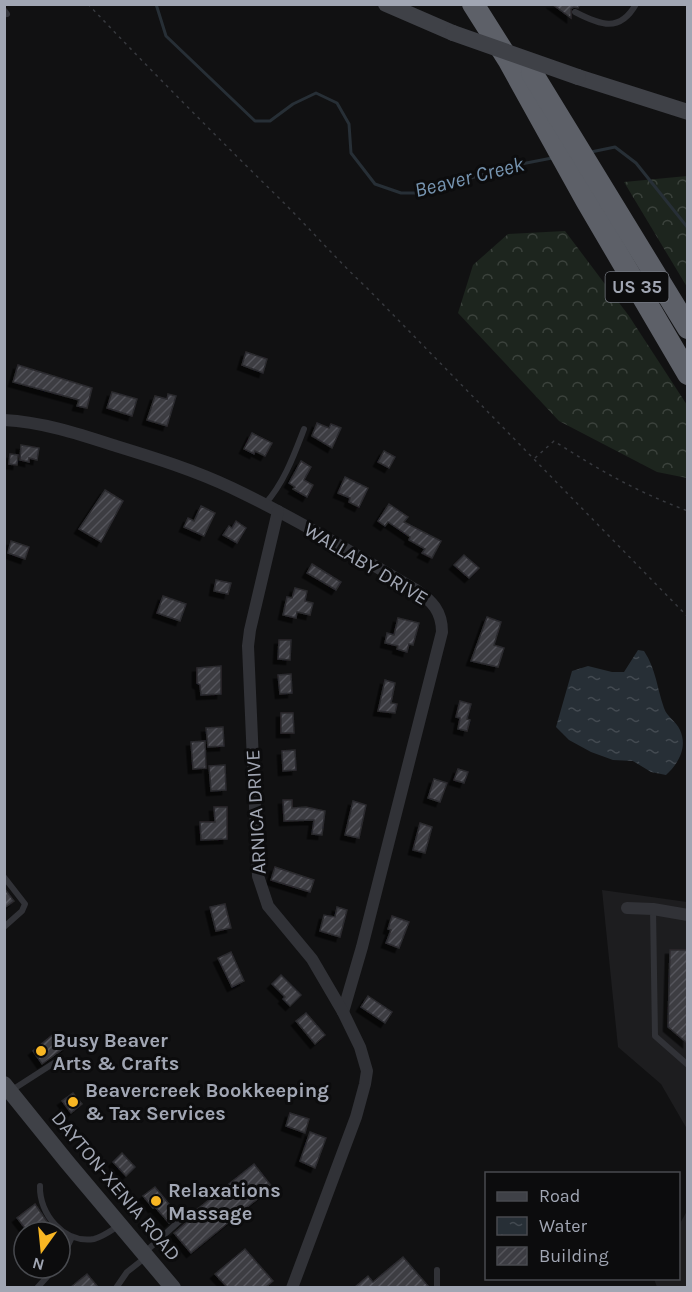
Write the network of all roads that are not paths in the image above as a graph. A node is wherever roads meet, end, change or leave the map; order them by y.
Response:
1 (386, 4) edge
2 (473, 4) edge
3 (491, 4) edge
4 (636, 4) edge
5 (575, 12) dead end
6 (687, 112) edge
7 (559, 133) junction
8 (597, 199) junction
9 (687, 328) edge
10 (687, 374) edge
11 (4, 420) edge
12 (304, 429) dead end
13 (265, 505) junction
14 (278, 512) junction
15 (4, 877) edge
16 (627, 908) dead end
17 (653, 909) junction
18 (687, 915) edge
19 (4, 927) edge
20 (343, 1012) junction
21 (54, 1063) dead end
22 (687, 1065) edge
23 (8, 1088) edge
24 (40, 1186) dead end
25 (185, 1216) dead end
26 (51, 1220) edge
27 (120, 1225) junction
28 (72, 1237) edge
29 (145, 1255) junction
30 (437, 1270) dead end
31 (116, 1287) edge
32 (172, 1287) edge
33 (292, 1287) edge
34 (437, 1287) edge

1 - 6 main road, bridge
2 - 7 highway, US 35
3 - 7 highway, US 35
4 - 5 lane
7 - 8 highway, US 35
8 - 9 highway, US 35
8 - 10 highway, US 35
11 - 13 street, WALLABY DRIVE
12 - 13 lane
13 - 14 street, WALLABY DRIVE
14 - 20 street, ARNICA DRIVE
14 - 20 street, WALLABY DRIVE
15 - 19 lane
16 - 17 street
17 - 18 street
17 - 22 lane
20 - 33 street, ARNICA DRIVE
21 - 23 lane
23 - 27 main road, DAYTON-XENIA ROAD
24 - 26 lane
25 - 29 lane
27 - 28 lane
27 - 29 main road, DAYTON-XENIA ROAD
29 - 31 lane
29 - 32 main road, DAYTON-XENIA ROAD
30 - 34 lane

